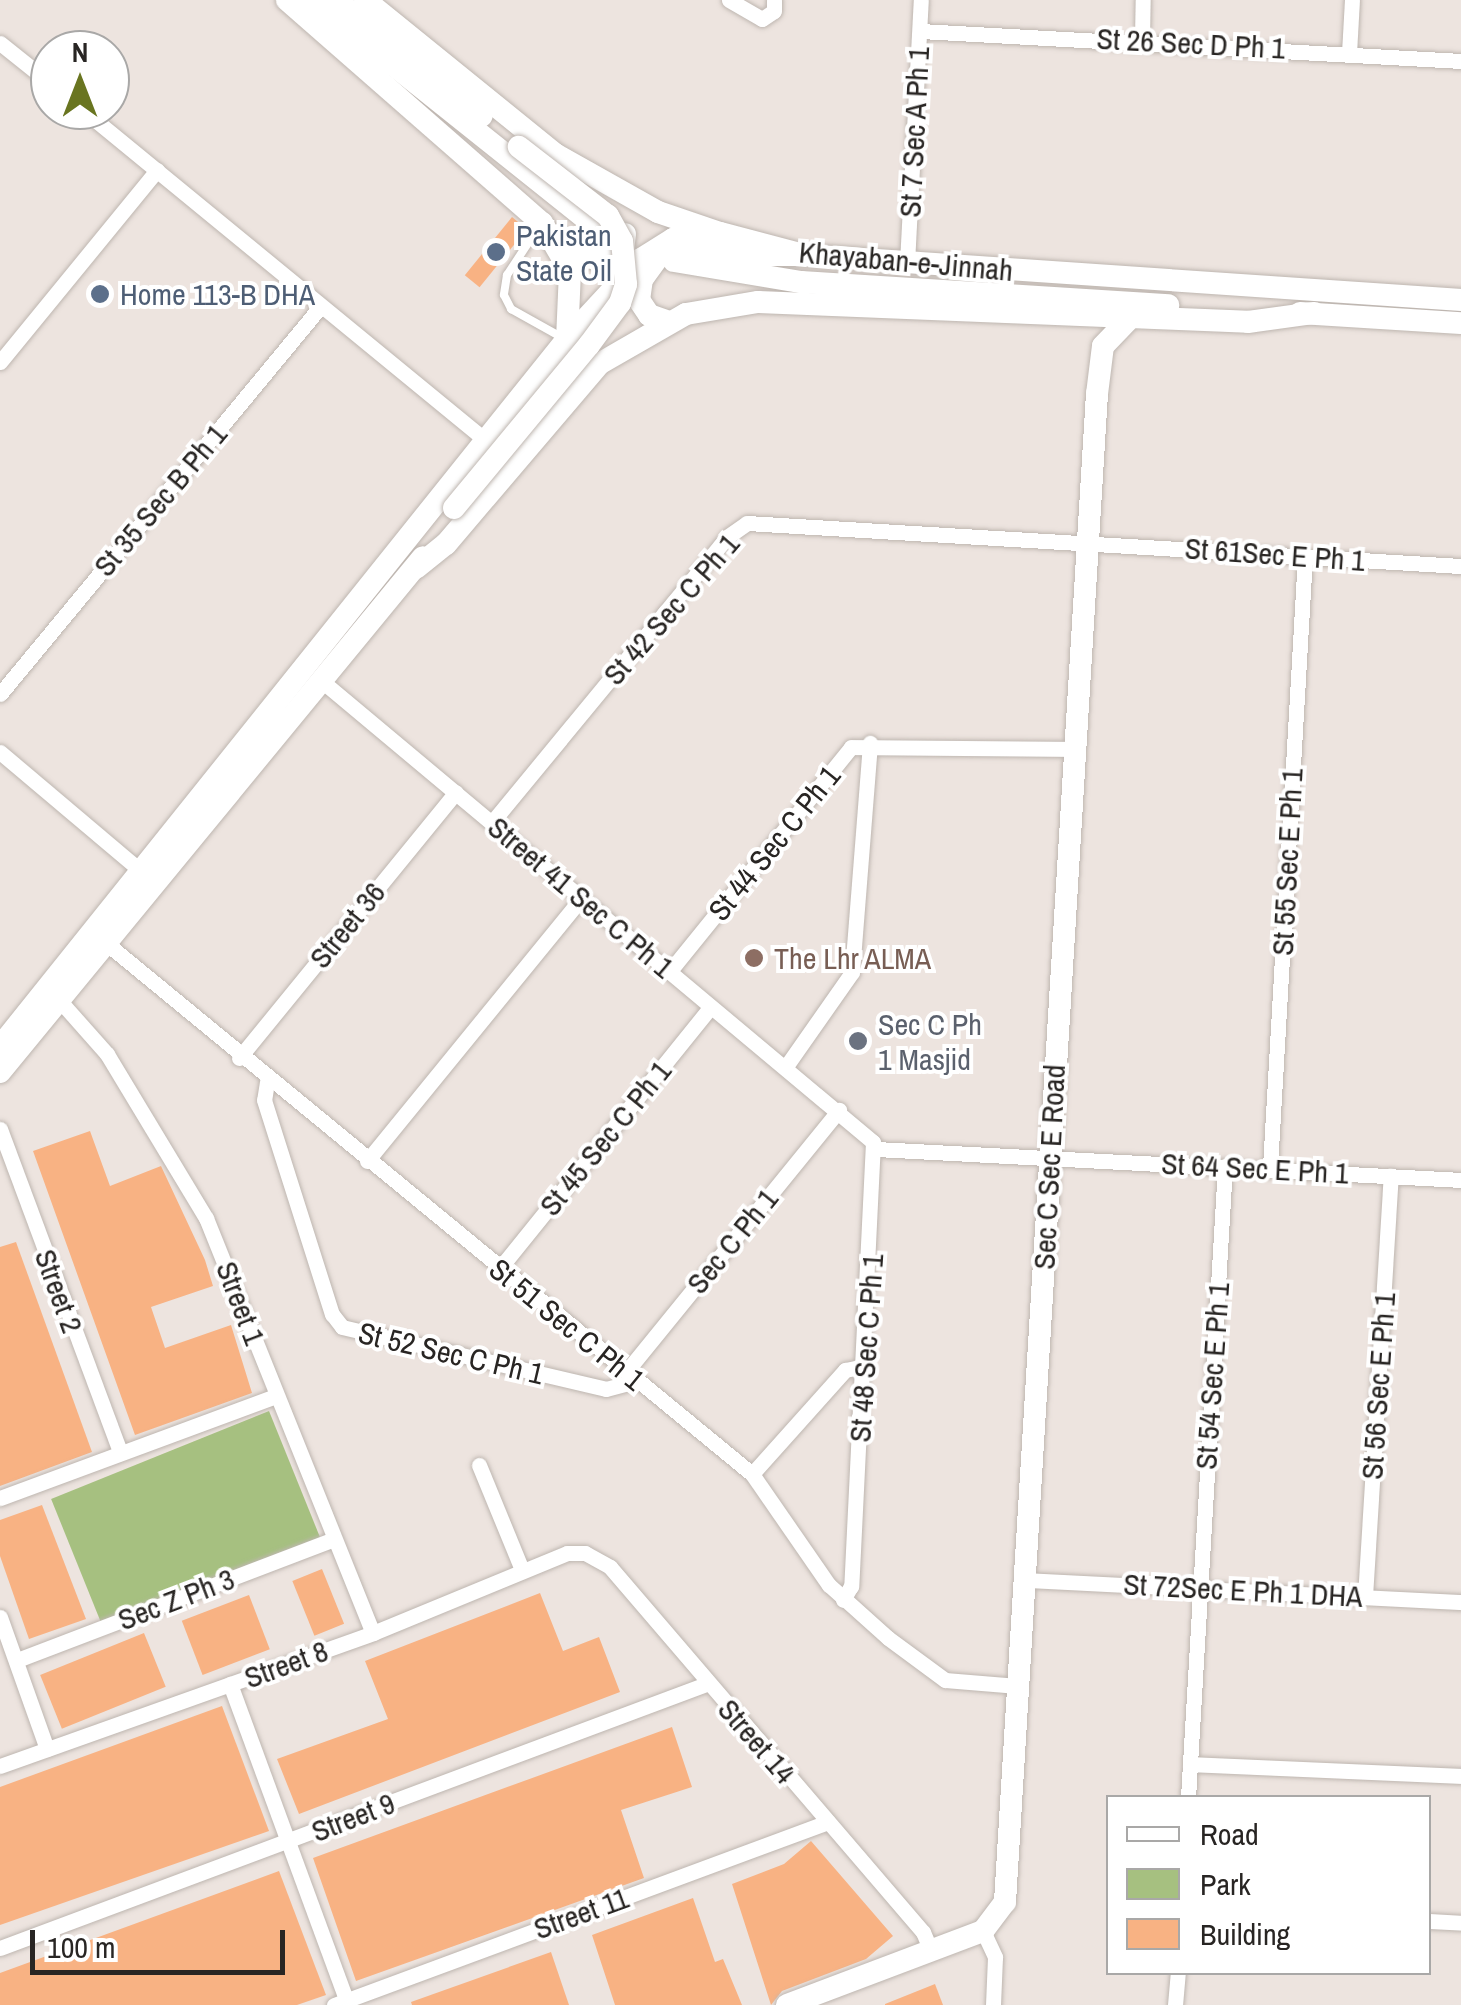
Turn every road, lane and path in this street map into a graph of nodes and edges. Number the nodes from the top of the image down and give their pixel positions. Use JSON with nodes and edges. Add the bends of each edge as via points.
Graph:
{"nodes":[{"id":1,"x":287,"y":0,"type":"edge"},
{"id":2,"x":312,"y":0,"type":"edge"},
{"id":3,"x":336,"y":0,"type":"edge"},
{"id":4,"x":365,"y":0,"type":"edge"},
{"id":5,"x":729,"y":0,"type":"edge"},
{"id":6,"x":774,"y":0,"type":"edge"},
{"id":7,"x":922,"y":0,"type":"edge"},
{"id":8,"x":1143,"y":0,"type":"edge"},
{"id":9,"x":1352,"y":0,"type":"edge"},
{"id":10,"x":920,"y":31,"type":"junction"},
{"id":11,"x":1142,"y":39,"type":"junction"},
{"id":12,"x":0,"y":43,"type":"edge"},
{"id":13,"x":1349,"y":54,"type":"junction"},
{"id":14,"x":1461,"y":60,"type":"edge"},
{"id":15,"x":30,"y":67,"type":"edge"},
{"id":16,"x":108,"y":130,"type":"edge"},
{"id":17,"x":556,"y":154,"type":"junction"},
{"id":18,"x":158,"y":170,"type":"junction"},
{"id":19,"x":542,"y":223,"type":"junction"},
{"id":20,"x":616,"y":242,"type":"dead end"},
{"id":21,"x":667,"y":253,"type":"junction"},
{"id":22,"x":803,"y":255,"type":"junction"},
{"id":23,"x":906,"y":263,"type":"junction"},
{"id":24,"x":1461,"y":300,"type":"edge"},
{"id":25,"x":320,"y":307,"type":"junction"},
{"id":26,"x":1314,"y":314,"type":"junction"},
{"id":27,"x":1075,"y":316,"type":"junction"},
{"id":28,"x":1129,"y":319,"type":"junction"},
{"id":29,"x":666,"y":321,"type":"junction"},
{"id":30,"x":1461,"y":323,"type":"edge"},
{"id":31,"x":568,"y":339,"type":"junction"},
{"id":32,"x":0,"y":362,"type":"edge"},
{"id":33,"x":1096,"y":394,"type":"junction"},
{"id":34,"x":489,"y":443,"type":"junction"},
{"id":35,"x":1088,"y":540,"type":"junction"},
{"id":36,"x":1305,"y":557,"type":"junction"},
{"id":37,"x":1461,"y":566,"type":"edge"},
{"id":38,"x":416,"y":568,"type":"junction"},
{"id":39,"x":323,"y":682,"type":"junction"},
{"id":40,"x":0,"y":694,"type":"edge"},
{"id":41,"x":870,"y":744,"type":"junction"},
{"id":42,"x":1074,"y":749,"type":"junction"},
{"id":43,"x":0,"y":752,"type":"edge"},
{"id":44,"x":456,"y":792,"type":"junction"},
{"id":45,"x":493,"y":821,"type":"junction"},
{"id":46,"x":142,"y":872,"type":"junction"},
{"id":47,"x":582,"y":897,"type":"junction"},
{"id":48,"x":106,"y":944,"type":"junction"},
{"id":49,"x":669,"y":972,"type":"junction"},
{"id":50,"x":60,"y":1002,"type":"junction"},
{"id":51,"x":710,"y":1008,"type":"junction"},
{"id":52,"x":0,"y":1047,"type":"edge"},
{"id":53,"x":239,"y":1058,"type":"junction"},
{"id":54,"x":787,"y":1065,"type":"junction"},
{"id":55,"x":0,"y":1072,"type":"edge"},
{"id":56,"x":268,"y":1082,"type":"junction"},
{"id":57,"x":839,"y":1110,"type":"junction"},
{"id":58,"x":0,"y":1129,"type":"edge"},
{"id":59,"x":876,"y":1149,"type":"junction"},
{"id":60,"x":1050,"y":1156,"type":"junction"},
{"id":61,"x":367,"y":1161,"type":"junction"},
{"id":62,"x":1225,"y":1166,"type":"junction"},
{"id":63,"x":1270,"y":1167,"type":"junction"},
{"id":64,"x":1391,"y":1176,"type":"junction"},
{"id":65,"x":1461,"y":1180,"type":"edge"},
{"id":66,"x":500,"y":1268,"type":"junction"},
{"id":67,"x":865,"y":1366,"type":"junction"},
{"id":68,"x":631,"y":1376,"type":"junction"},
{"id":69,"x":276,"y":1396,"type":"junction"},
{"id":70,"x":120,"y":1452,"type":"junction"},
{"id":71,"x":479,"y":1465,"type":"dead end"},
{"id":72,"x":752,"y":1474,"type":"junction"},
{"id":73,"x":0,"y":1498,"type":"edge"},
{"id":74,"x":334,"y":1539,"type":"junction"},
{"id":75,"x":568,"y":1553,"type":"joint"},
{"id":76,"x":522,"y":1570,"type":"junction"},
{"id":77,"x":1026,"y":1580,"type":"junction"},
{"id":78,"x":1199,"y":1587,"type":"junction"},
{"id":79,"x":1365,"y":1597,"type":"junction"},
{"id":80,"x":843,"y":1600,"type":"junction"},
{"id":81,"x":1461,"y":1602,"type":"edge"},
{"id":82,"x":0,"y":1617,"type":"edge"},
{"id":83,"x":372,"y":1633,"type":"junction"},
{"id":84,"x":17,"y":1660,"type":"junction"},
{"id":85,"x":230,"y":1684,"type":"junction"},
{"id":86,"x":706,"y":1684,"type":"junction"},
{"id":87,"x":1018,"y":1686,"type":"junction"},
{"id":88,"x":47,"y":1749,"type":"junction"},
{"id":89,"x":1190,"y":1764,"type":"junction"},
{"id":90,"x":0,"y":1766,"type":"edge"},
{"id":91,"x":1461,"y":1776,"type":"edge"},
{"id":92,"x":1188,"y":1795,"type":"edge"},
{"id":93,"x":828,"y":1822,"type":"junction"},
{"id":94,"x":287,"y":1842,"type":"junction"},
{"id":95,"x":1431,"y":1921,"type":"edge"},
{"id":96,"x":1461,"y":1923,"type":"edge"},
{"id":97,"x":984,"y":1931,"type":"junction"},
{"id":98,"x":0,"y":1948,"type":"edge"},
{"id":99,"x":931,"y":1951,"type":"junction"},
{"id":100,"x":1178,"y":1975,"type":"edge"},
{"id":101,"x":342,"y":2004,"type":"edge"},
{"id":102,"x":787,"y":2005,"type":"edge"},
{"id":103,"x":993,"y":2005,"type":"edge"},
{"id":104,"x":1176,"y":2005,"type":"edge"}],
"edges":[{"from":1,"to":19,"type":"main road"},
{"from":2,"to":20,"type":"main road"},
{"from":3,"to":38,"type":"main road","bridge":true,"via":[[608,216],[622,240],[626,284],[620,303],[454,508]]},
{"from":4,"to":17,"type":"main road","name":"Khayaban-e-Jinnah"},
{"from":5,"to":6,"type":"street","via":[[762,19],[774,12]]},
{"from":7,"to":10,"type":"street","name":"St 7 Sec A Ph 1"},
{"from":8,"to":11,"type":"street"},
{"from":9,"to":13,"type":"street"},
{"from":10,"to":11,"type":"street","name":"St 26 Sec D Ph 1"},
{"from":10,"to":23,"type":"street","name":"St 7 Sec A Ph 1"},
{"from":11,"to":13,"type":"street","name":"St 26 Sec D Ph 1"},
{"from":12,"to":15,"type":"street"},
{"from":13,"to":14,"type":"street","name":"St 26 Sec D Ph 1"},
{"from":16,"to":18,"type":"street"},
{"from":17,"to":19,"type":"main road","via":[[613,210],[625,247],[597,261],[580,256]]},
{"from":17,"to":22,"type":"main road","name":"Khayaban-e-Jinnah","via":[[658,212]]},
{"from":18,"to":25,"type":"street"},
{"from":18,"to":32,"type":"street"},
{"from":19,"to":31,"type":"main road","via":[[568,264]]},
{"from":19,"to":31,"type":"lane","via":[[507,275],[504,294],[511,309]]},
{"from":21,"to":22,"type":"main road","via":[[673,239],[730,255]]},
{"from":21,"to":26,"type":"main road","name":"Khayaban-e-Jinnah","via":[[801,282]]},
{"from":21,"to":29,"type":"main road","via":[[638,294],[646,312]]},
{"from":21,"to":31,"type":"main road"},
{"from":22,"to":23,"type":"main road","name":"Khayaban-e-Jinnah"},
{"from":23,"to":24,"type":"main road","name":"Khayaban-e-Jinnah"},
{"from":25,"to":34,"type":"street"},
{"from":25,"to":40,"type":"street","name":"St 35 Sec B Ph 1"},
{"from":26,"to":28,"type":"main road","via":[[1248,322]]},
{"from":26,"to":30,"type":"main road","name":"Khayaban-e-Jinnah"},
{"from":27,"to":28,"type":"main road"},
{"from":27,"to":29,"type":"main road","via":[[758,302]]},
{"from":27,"to":33,"type":"main road","name":"Sec C Sec E Road","via":[[1092,344]]},
{"from":28,"to":33,"type":"main road","name":"Sec C Sec E Road","via":[[1103,346]]},
{"from":29,"to":38,"type":"main road","via":[[599,364],[446,544]]},
{"from":31,"to":34,"type":"main road"},
{"from":33,"to":35,"type":"main road","name":"Sec C Sec E Road"},
{"from":34,"to":46,"type":"main road"},
{"from":35,"to":36,"type":"street","name":"St 61Sec E Ph 1"},
{"from":35,"to":42,"type":"main road","name":"Sec C Sec E Road"},
{"from":35,"to":45,"type":"street","name":"St 42 Sec C Ph 1","via":[[747,523],[727,537]]},
{"from":36,"to":37,"type":"street","name":"St 61Sec E Ph 1"},
{"from":36,"to":63,"type":"street","name":"St 55 Sec E Ph 1"},
{"from":38,"to":39,"type":"main road"},
{"from":39,"to":44,"type":"street","name":"Street 41 Sec C Ph 1"},
{"from":39,"to":48,"type":"main road"},
{"from":41,"to":42,"type":"street","name":"St 44 Sec C Ph 1"},
{"from":41,"to":49,"type":"street","name":"St 44 Sec C Ph 1","via":[[850,747]]},
{"from":41,"to":54,"type":"street","via":[[852,972]]},
{"from":42,"to":60,"type":"main road","name":"Sec C Sec E Road"},
{"from":43,"to":46,"type":"street"},
{"from":44,"to":45,"type":"street","name":"Street 41 Sec C Ph 1"},
{"from":44,"to":53,"type":"street","name":"Street 36"},
{"from":45,"to":47,"type":"street","name":"Street 41 Sec C Ph 1"},
{"from":46,"to":52,"type":"main road"},
{"from":47,"to":49,"type":"street","name":"Street 41 Sec C Ph 1"},
{"from":47,"to":61,"type":"street"},
{"from":48,"to":50,"type":"main road"},
{"from":48,"to":53,"type":"street","name":"St 51 Sec C Ph 1"},
{"from":49,"to":51,"type":"street","name":"Street 41 Sec C Ph 1"},
{"from":50,"to":55,"type":"main road"},
{"from":50,"to":69,"type":"street","name":"Street 1","via":[[107,1054],[206,1218]]},
{"from":51,"to":54,"type":"street","name":"Street 41 Sec C Ph 1"},
{"from":51,"to":66,"type":"street","name":"St 45 Sec C Ph 1"},
{"from":53,"to":56,"type":"street","name":"St 51 Sec C Ph 1"},
{"from":54,"to":57,"type":"street","name":"Street 41 Sec C Ph 1"},
{"from":56,"to":61,"type":"street","name":"St 51 Sec C Ph 1"},
{"from":56,"to":68,"type":"street","name":"St 52 Sec C Ph 1","via":[[264,1100],[332,1314],[342,1326],[606,1389]]},
{"from":57,"to":59,"type":"street"},
{"from":57,"to":68,"type":"street","name":"Sec C Ph 1"},
{"from":58,"to":70,"type":"street","name":"Street 2"},
{"from":59,"to":60,"type":"street","name":"St 64 Sec E Ph 1"},
{"from":59,"to":67,"type":"street","name":"St 48 Sec C Ph 1"},
{"from":60,"to":62,"type":"street","name":"St 64 Sec E Ph 1"},
{"from":60,"to":77,"type":"main road","name":"Sec C Sec E Road"},
{"from":61,"to":66,"type":"street","name":"St 51 Sec C Ph 1"},
{"from":62,"to":63,"type":"street","name":"St 64 Sec E Ph 1"},
{"from":62,"to":78,"type":"street","name":"St 54 Sec E Ph 1"},
{"from":63,"to":64,"type":"street","name":"St 64 Sec E Ph 1"},
{"from":64,"to":65,"type":"street","name":"St 64 Sec E Ph 1"},
{"from":64,"to":79,"type":"street","name":"St 56 Sec E Ph 1"},
{"from":66,"to":68,"type":"street","name":"St 51 Sec C Ph 1"},
{"from":67,"to":72,"type":"street","via":[[844,1370]]},
{"from":67,"to":80,"type":"street","name":"St 48 Sec C Ph 1","via":[[850,1586]]},
{"from":68,"to":72,"type":"street","name":"St 51 Sec C Ph 1"},
{"from":69,"to":70,"type":"street"},
{"from":69,"to":74,"type":"street","name":"Street 1"},
{"from":70,"to":73,"type":"street"},
{"from":71,"to":76,"type":"street"},
{"from":72,"to":80,"type":"street","name":"St 51 Sec C Ph 1"},
{"from":74,"to":83,"type":"street","name":"Street 1"},
{"from":74,"to":84,"type":"street","name":"Sec Z Ph 3"},
{"from":75,"to":76,"type":"street","name":"Street 8"},
{"from":75,"to":86,"type":"street","name":"Street 14","via":[[585,1553],[610,1568]]},
{"from":76,"to":83,"type":"street","name":"Street 8"},
{"from":77,"to":78,"type":"street","name":"St 72Sec E Ph 1 DHA"},
{"from":77,"to":87,"type":"main road","name":"Sec C Sec E Road"},
{"from":78,"to":79,"type":"street","name":"St 72Sec E Ph 1 DHA"},
{"from":78,"to":89,"type":"street","name":"St 54 Sec E Ph 1"},
{"from":79,"to":81,"type":"street","name":"St 72Sec E Ph 1 DHA"},
{"from":80,"to":87,"type":"street","name":"St 51 Sec C Ph 1","via":[[945,1680]]},
{"from":82,"to":84,"type":"street"},
{"from":83,"to":85,"type":"street","name":"Street 8"},
{"from":84,"to":88,"type":"street"},
{"from":85,"to":88,"type":"street","name":"Street 8"},
{"from":85,"to":94,"type":"street"},
{"from":86,"to":93,"type":"street","name":"Street 14"},
{"from":86,"to":94,"type":"street","name":"Street 9"},
{"from":87,"to":97,"type":"main road","name":"Sec C Sec E Road","via":[[1005,1902]]},
{"from":88,"to":90,"type":"street","name":"Street 8"},
{"from":89,"to":91,"type":"street"},
{"from":89,"to":92,"type":"street","name":"St 54 Sec E Ph 1"},
{"from":93,"to":99,"type":"street","name":"Street 14","via":[[923,1932]]},
{"from":93,"to":101,"type":"street","name":"Street 11"},
{"from":94,"to":98,"type":"street","name":"Street 9"},
{"from":94,"to":101,"type":"street"},
{"from":95,"to":96,"type":"street"},
{"from":97,"to":99,"type":"main road"},
{"from":97,"to":103,"type":"street","via":[[994,1958]]},
{"from":99,"to":102,"type":"main road"},
{"from":100,"to":104,"type":"street"}]}
